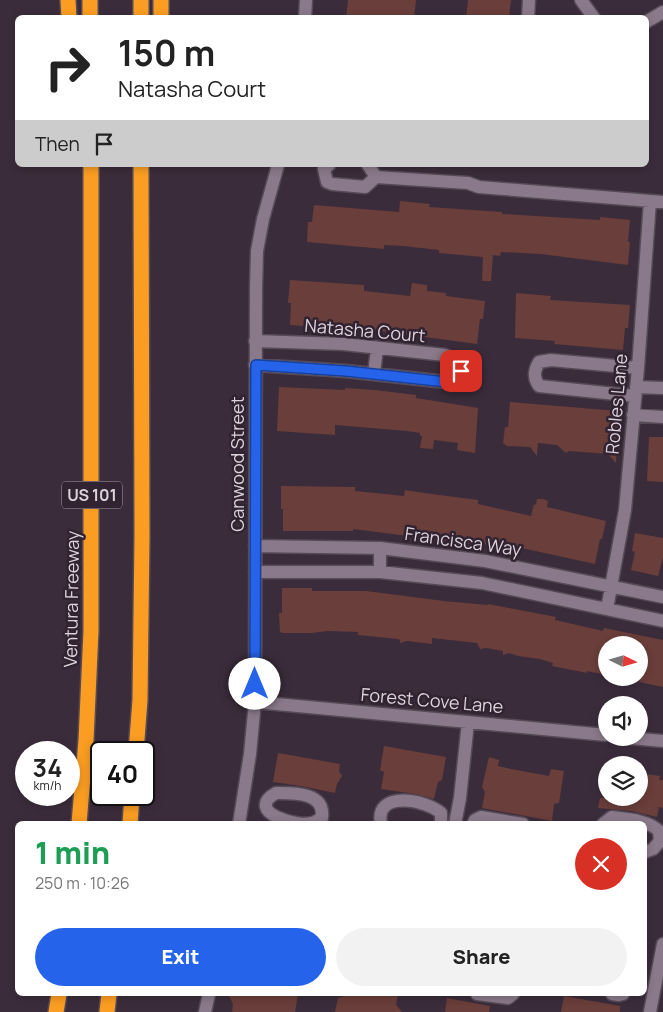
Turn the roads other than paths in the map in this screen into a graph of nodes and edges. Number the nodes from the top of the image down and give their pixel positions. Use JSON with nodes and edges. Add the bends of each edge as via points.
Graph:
{"nodes":[{"id":1,"x":68,"y":0,"type":"edge"},
{"id":2,"x":90,"y":0,"type":"edge"},
{"id":3,"x":140,"y":0,"type":"edge"},
{"id":4,"x":161,"y":0,"type":"edge"},
{"id":5,"x":306,"y":0,"type":"edge"},
{"id":6,"x":529,"y":0,"type":"edge"},
{"id":7,"x":581,"y":0,"type":"edge"},
{"id":8,"x":69,"y":15,"type":"edge"},
{"id":9,"x":90,"y":15,"type":"edge"},
{"id":10,"x":141,"y":15,"type":"edge"},
{"id":11,"x":161,"y":15,"type":"edge"},
{"id":12,"x":305,"y":15,"type":"edge"},
{"id":13,"x":528,"y":15,"type":"edge"},
{"id":14,"x":592,"y":15,"type":"edge"},
{"id":15,"x":91,"y":167,"type":"edge"},
{"id":16,"x":141,"y":167,"type":"edge"},
{"id":17,"x":147,"y":167,"type":"edge"},
{"id":18,"x":277,"y":167,"type":"edge"},
{"id":19,"x":326,"y":167,"type":"edge"},
{"id":20,"x":369,"y":167,"type":"edge"},
{"id":21,"x":376,"y":177,"type":"junction"},
{"id":22,"x":141,"y":194,"type":"junction"},
{"id":23,"x":657,"y":201,"type":"edge"},
{"id":24,"x":256,"y":341,"type":"junction"},
{"id":25,"x":377,"y":348,"type":"junction"},
{"id":26,"x":256,"y":365,"type":"junction"},
{"id":27,"x":638,"y":368,"type":"junction"},
{"id":28,"x":374,"y":374,"type":"junction"},
{"id":29,"x":663,"y":388,"type":"edge"},
{"id":30,"x":636,"y":391,"type":"junction"},
{"id":31,"x":633,"y":416,"type":"junction"},
{"id":32,"x":663,"y":417,"type":"edge"},
{"id":33,"x":255,"y":546,"type":"junction"},
{"id":34,"x":380,"y":548,"type":"junction"},
{"id":35,"x":485,"y":561,"type":"junction"},
{"id":36,"x":255,"y":572,"type":"junction"},
{"id":37,"x":380,"y":572,"type":"junction"},
{"id":38,"x":482,"y":583,"type":"junction"},
{"id":39,"x":611,"y":586,"type":"junction"},
{"id":40,"x":663,"y":597,"type":"edge"},
{"id":41,"x":607,"y":609,"type":"junction"},
{"id":42,"x":663,"y":621,"type":"edge"},
{"id":43,"x":255,"y":702,"type":"junction"},
{"id":44,"x":468,"y":722,"type":"junction"},
{"id":45,"x":598,"y":734,"type":"edge"},
{"id":46,"x":648,"y":740,"type":"edge"},
{"id":47,"x":137,"y":741,"type":"edge"},
{"id":48,"x":663,"y":741,"type":"edge"},
{"id":49,"x":243,"y":799,"type":"junction"},
{"id":50,"x":266,"y":802,"type":"dead end"},
{"id":51,"x":131,"y":806,"type":"edge"},
{"id":52,"x":79,"y":821,"type":"edge"},
{"id":53,"x":130,"y":821,"type":"edge"},
{"id":54,"x":239,"y":821,"type":"edge"},
{"id":55,"x":381,"y":821,"type":"edge"},
{"id":56,"x":441,"y":821,"type":"edge"},
{"id":57,"x":456,"y":821,"type":"edge"},
{"id":58,"x":474,"y":821,"type":"edge"},
{"id":59,"x":505,"y":821,"type":"edge"},
{"id":60,"x":608,"y":821,"type":"edge"},
{"id":61,"x":636,"y":821,"type":"edge"},
{"id":62,"x":647,"y":824,"type":"edge"},
{"id":63,"x":661,"y":841,"type":"edge"},
{"id":64,"x":647,"y":851,"type":"edge"},
{"id":65,"x":663,"y":944,"type":"edge"},
{"id":66,"x":654,"y":988,"type":"edge"},
{"id":67,"x":59,"y":996,"type":"edge"},
{"id":68,"x":110,"y":996,"type":"edge"},
{"id":69,"x":209,"y":996,"type":"edge"},
{"id":70,"x":492,"y":996,"type":"edge"},
{"id":71,"x":510,"y":996,"type":"edge"},
{"id":72,"x":56,"y":1012,"type":"edge"},
{"id":73,"x":107,"y":1012,"type":"edge"},
{"id":74,"x":205,"y":1012,"type":"edge"},
{"id":75,"x":650,"y":1012,"type":"edge"}],
"edges":[{"from":1,"to":8,"type":"highway"},
{"from":2,"to":9,"type":"highway"},
{"from":3,"to":10,"type":"highway"},
{"from":4,"to":11,"type":"highway"},
{"from":5,"to":12,"type":"street"},
{"from":6,"to":13,"type":"street"},
{"from":7,"to":14,"type":"street"},
{"from":15,"to":52,"type":"highway","name":"Ventura Freeway","number":"US 101","via":[[91,632]]},
{"from":16,"to":22,"type":"highway","number":"US 101"},
{"from":17,"to":22,"type":"highway"},
{"from":18,"to":24,"type":"street","name":"Canwood Street","via":[[258,252]]},
{"from":19,"to":21,"type":"street","via":[[324,169],[327,182],[332,184],[365,187]]},
{"from":20,"to":21,"type":"street"},
{"from":21,"to":23,"type":"street"},
{"from":22,"to":47,"type":"highway","number":"US 101","via":[[142,536]]},
{"from":23,"to":27,"type":"street","name":"Robles Lane"},
{"from":24,"to":25,"type":"street","name":"Natasha Court"},
{"from":24,"to":26,"type":"street","name":"Canwood Street"},
{"from":25,"to":28,"type":"street"},
{"from":25,"to":28,"type":"street","name":"Natasha Court","via":[[445,355],[459,363],[461,371],[455,380],[446,382]]},
{"from":26,"to":28,"type":"street","name":"Natasha Court"},
{"from":26,"to":33,"type":"street","name":"Canwood Street"},
{"from":27,"to":30,"type":"street","name":"Robles Lane"},
{"from":27,"to":30,"type":"street","via":[[551,360],[539,362],[534,372],[539,386]]},
{"from":29,"to":30,"type":"street"},
{"from":30,"to":31,"type":"street","name":"Robles Lane"},
{"from":31,"to":32,"type":"street"},
{"from":31,"to":39,"type":"street","name":"Robles Lane","via":[[624,510]]},
{"from":33,"to":34,"type":"street","name":"Francisca Way"},
{"from":33,"to":36,"type":"street","name":"Canwood Street"},
{"from":34,"to":35,"type":"street","name":"Francisca Way"},
{"from":34,"to":37,"type":"street"},
{"from":35,"to":38,"type":"street"},
{"from":35,"to":39,"type":"street","name":"Francisca Way"},
{"from":36,"to":37,"type":"street"},
{"from":36,"to":43,"type":"street","name":"Canwood Street"},
{"from":37,"to":38,"type":"street"},
{"from":38,"to":41,"type":"street"},
{"from":39,"to":40,"type":"street","name":"Francisca Way"},
{"from":39,"to":41,"type":"street","name":"Robles Lane"},
{"from":41,"to":42,"type":"street"},
{"from":43,"to":44,"type":"street","name":"Forest Cove Lane"},
{"from":43,"to":49,"type":"street","name":"Canwood Street"},
{"from":44,"to":45,"type":"street","name":"Forest Cove Lane"},
{"from":44,"to":57,"type":"street"},
{"from":46,"to":48,"type":"street"},
{"from":49,"to":50,"type":"street"},
{"from":49,"to":54,"type":"street","name":"Canwood Street"},
{"from":51,"to":53,"type":"highway"},
{"from":55,"to":56,"type":"street","via":[[381,811],[393,800],[436,809],[441,813]]},
{"from":58,"to":59,"type":"street","via":[[481,817]]},
{"from":60,"to":61,"type":"street","via":[[612,818]]},
{"from":62,"to":63,"type":"street","via":[[659,830]]},
{"from":63,"to":64,"type":"street"},
{"from":65,"to":66,"type":"street"},
{"from":66,"to":75,"type":"street"},
{"from":67,"to":72,"type":"highway"},
{"from":68,"to":73,"type":"highway"},
{"from":69,"to":74,"type":"street"},
{"from":70,"to":71,"type":"street"}]}
